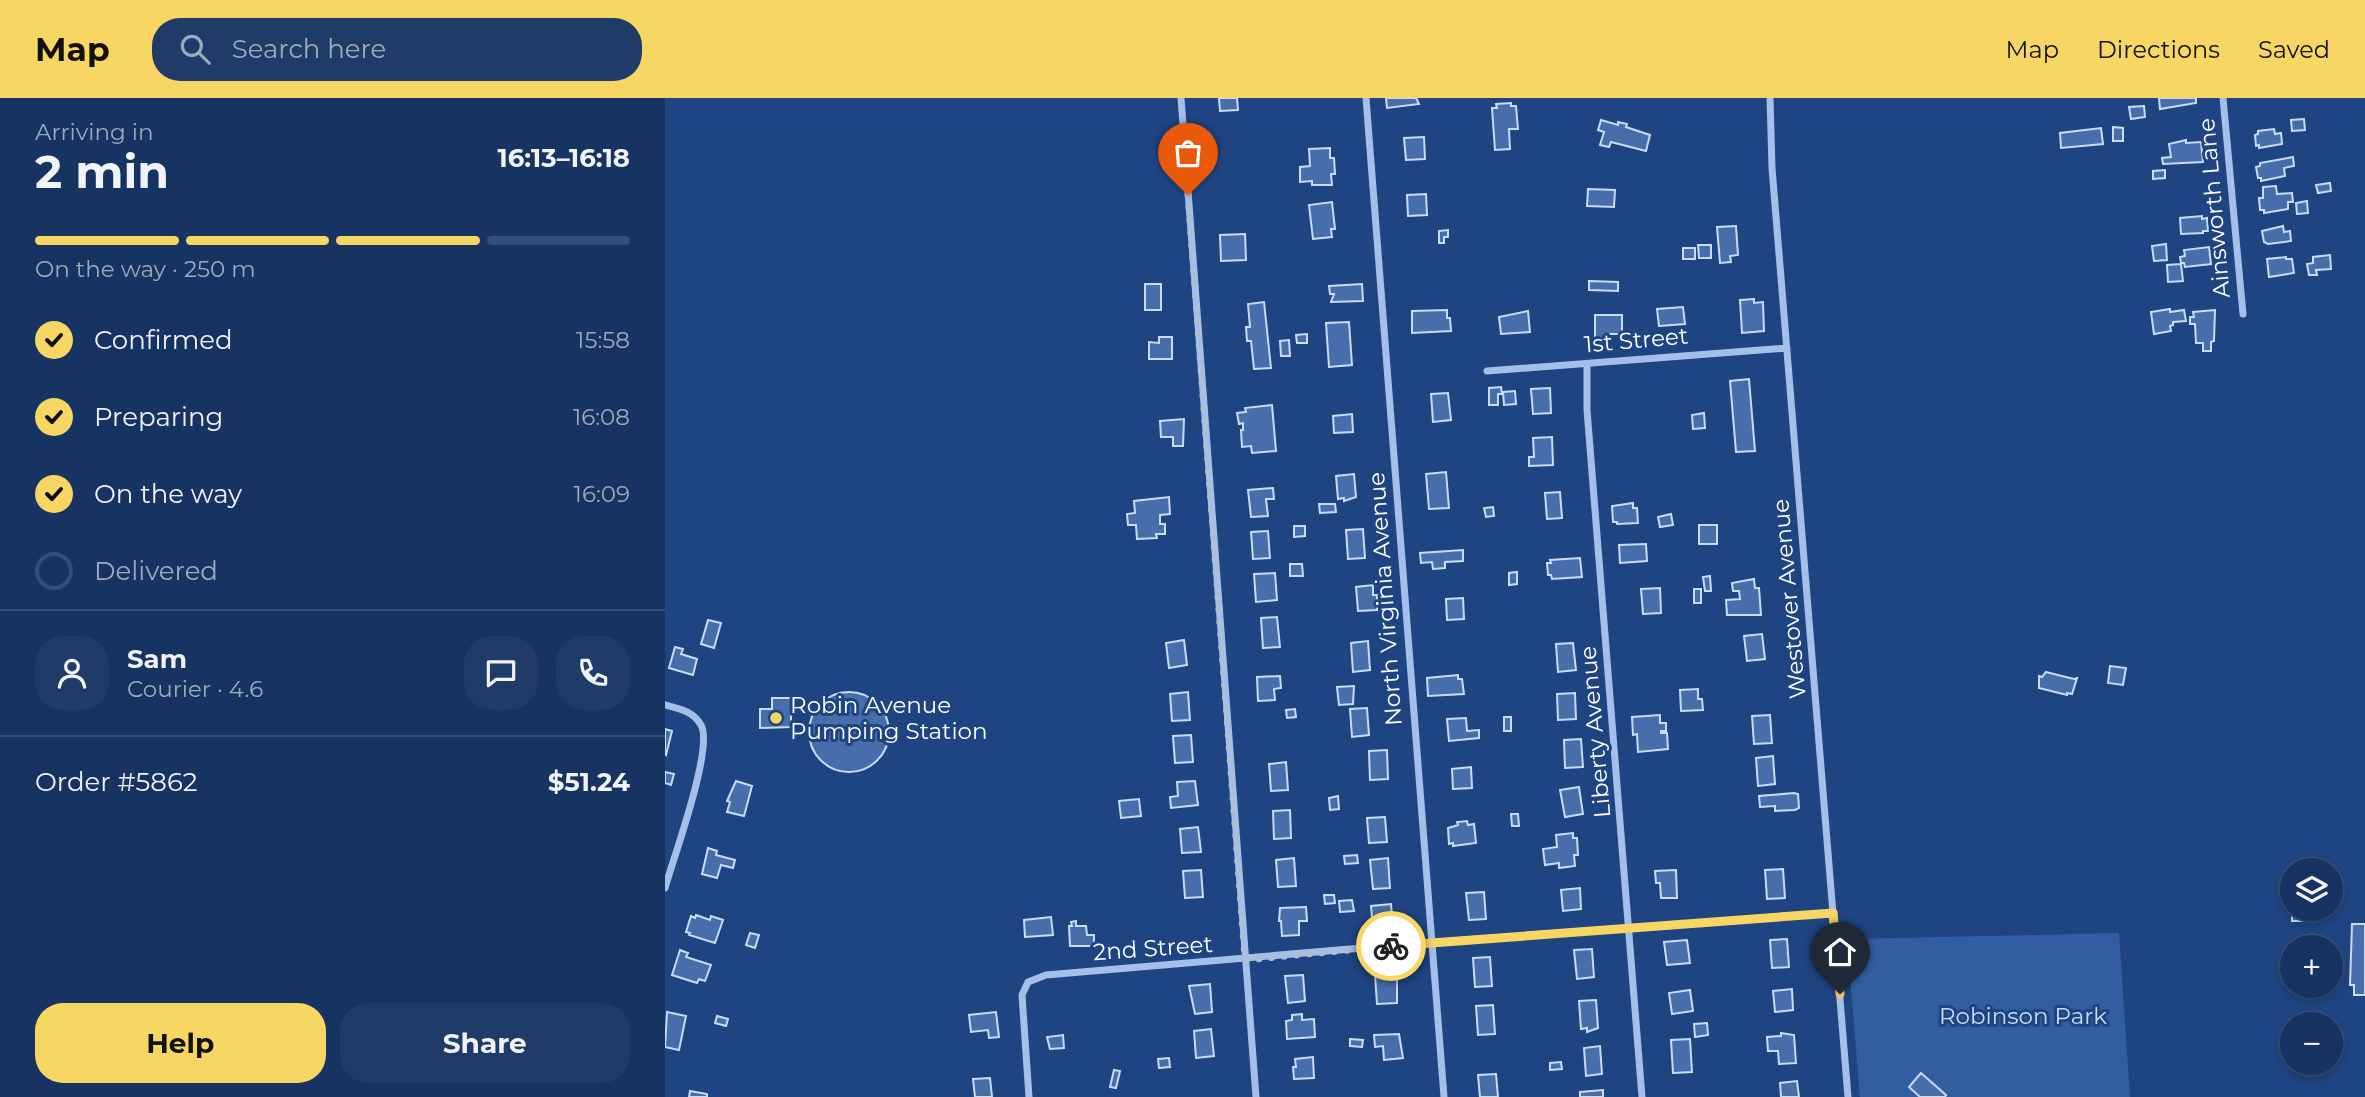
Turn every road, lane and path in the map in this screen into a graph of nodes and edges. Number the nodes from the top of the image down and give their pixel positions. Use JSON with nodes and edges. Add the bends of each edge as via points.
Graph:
{"nodes":[{"id":1,"x":1181,"y":98,"type":"edge"},
{"id":2,"x":1366,"y":98,"type":"edge"},
{"id":3,"x":1770,"y":98,"type":"edge"},
{"id":4,"x":2223,"y":98,"type":"edge"},
{"id":5,"x":2243,"y":314,"type":"dead end"},
{"id":6,"x":1787,"y":348,"type":"junction"},
{"id":7,"x":1587,"y":364,"type":"junction"},
{"id":8,"x":1487,"y":371,"type":"dead end"},
{"id":9,"x":665,"y":705,"type":"edge"},
{"id":10,"x":665,"y":888,"type":"edge"},
{"id":11,"x":1833,"y":913,"type":"junction"},
{"id":12,"x":1628,"y":929,"type":"junction"},
{"id":13,"x":1432,"y":943,"type":"junction"},
{"id":14,"x":1245,"y":960,"type":"junction"},
{"id":15,"x":1030,"y":1097,"type":"edge"},
{"id":16,"x":1256,"y":1097,"type":"edge"},
{"id":17,"x":1444,"y":1097,"type":"edge"},
{"id":18,"x":1642,"y":1097,"type":"edge"},
{"id":19,"x":1848,"y":1097,"type":"edge"}],
"edges":[{"from":1,"to":14,"type":"street"},
{"from":2,"to":13,"type":"street","name":"North Virginia Avenue"},
{"from":3,"to":6,"type":"street","name":"Westover Avenue"},
{"from":4,"to":5,"type":"street","name":"Ainsworth Lane"},
{"from":6,"to":7,"type":"street","name":"1st Street"},
{"from":6,"to":11,"type":"street","name":"Westover Avenue"},
{"from":7,"to":8,"type":"street","name":"1st Street"},
{"from":7,"to":12,"type":"street","name":"Liberty Avenue"},
{"from":9,"to":10,"type":"street","via":[[687,711],[705,733],[700,769]]},
{"from":11,"to":12,"type":"street","name":"2nd Street"},
{"from":11,"to":19,"type":"street","name":"Westover Avenue"},
{"from":12,"to":13,"type":"street","name":"2nd Street"},
{"from":12,"to":18,"type":"street","name":"Liberty Avenue"},
{"from":13,"to":14,"type":"street","name":"2nd Street"},
{"from":13,"to":17,"type":"street","name":"North Virginia Avenue"},
{"from":14,"to":15,"type":"street","name":"2nd Street","via":[[1034,978],[1022,995]]},
{"from":14,"to":16,"type":"street"}]}
